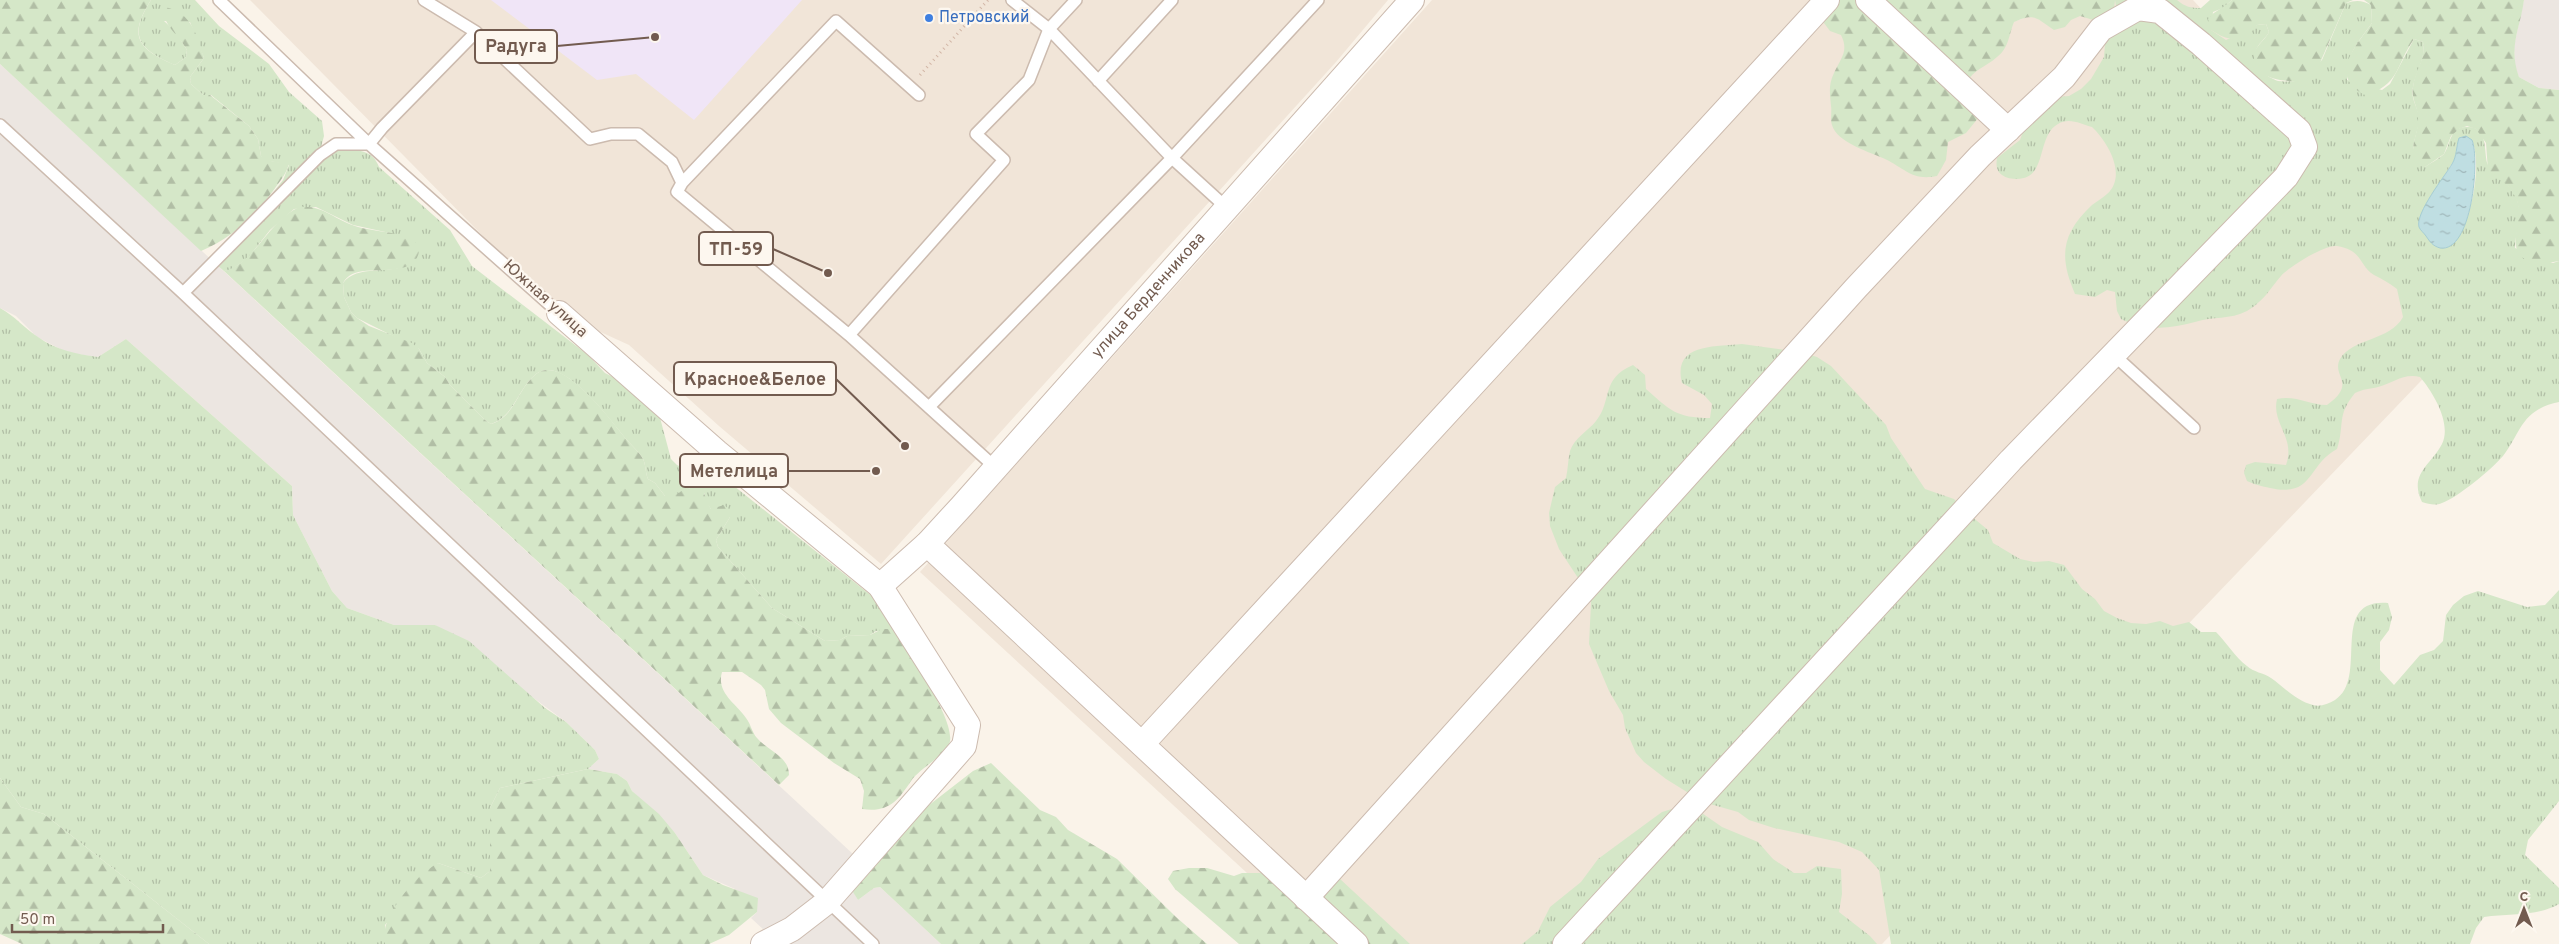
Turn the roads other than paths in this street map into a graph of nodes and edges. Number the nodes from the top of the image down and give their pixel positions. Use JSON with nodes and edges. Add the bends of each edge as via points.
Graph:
{"nodes":[{"id":1,"x":219,"y":0,"type":"edge"},
{"id":2,"x":424,"y":0,"type":"edge"},
{"id":3,"x":1012,"y":0,"type":"edge"},
{"id":4,"x":1076,"y":0,"type":"edge"},
{"id":5,"x":1172,"y":0,"type":"edge"},
{"id":6,"x":1318,"y":0,"type":"edge"},
{"id":7,"x":1412,"y":0,"type":"edge"},
{"id":8,"x":1827,"y":0,"type":"edge"},
{"id":9,"x":1868,"y":0,"type":"edge"},
{"id":10,"x":1049,"y":29,"type":"junction"},
{"id":11,"x":476,"y":32,"type":"junction"},
{"id":12,"x":1098,"y":80,"type":"junction"},
{"id":13,"x":919,"y":95,"type":"dead end"},
{"id":14,"x":0,"y":125,"type":"edge"},
{"id":15,"x":2008,"y":130,"type":"junction"},
{"id":16,"x":369,"y":144,"type":"junction"},
{"id":17,"x":1172,"y":158,"type":"junction"},
{"id":18,"x":682,"y":183,"type":"junction"},
{"id":19,"x":1228,"y":209,"type":"junction"},
{"id":20,"x":183,"y":293,"type":"junction"},
{"id":21,"x":559,"y":313,"type":"joint"},
{"id":22,"x":849,"y":335,"type":"junction"},
{"id":23,"x":2114,"y":355,"type":"junction"},
{"id":24,"x":929,"y":407,"type":"junction"},
{"id":25,"x":2194,"y":428,"type":"dead end"},
{"id":26,"x":996,"y":468,"type":"junction"},
{"id":27,"x":927,"y":544,"type":"junction"},
{"id":28,"x":880,"y":586,"type":"junction"},
{"id":29,"x":1142,"y":744,"type":"junction"},
{"id":30,"x":1306,"y":898,"type":"junction"},
{"id":31,"x":827,"y":902,"type":"junction"},
{"id":32,"x":763,"y":944,"type":"edge"},
{"id":33,"x":873,"y":944,"type":"edge"},
{"id":34,"x":1356,"y":944,"type":"edge"},
{"id":35,"x":1564,"y":944,"type":"edge"}],
"edges":[{"from":1,"to":16,"type":"lane","name":"Южная улица"},
{"from":2,"to":11,"type":"lane"},
{"from":3,"to":10,"type":"lane"},
{"from":4,"to":10,"type":"lane"},
{"from":5,"to":12,"type":"lane"},
{"from":6,"to":17,"type":"lane"},
{"from":7,"to":19,"type":"street","name":"улица Берденникова"},
{"from":8,"to":29,"type":"street"},
{"from":9,"to":15,"type":"street"},
{"from":10,"to":12,"type":"lane"},
{"from":10,"to":22,"type":"lane","via":[[1029,80],[976,134],[1004,160]]},
{"from":11,"to":16,"type":"lane"},
{"from":11,"to":18,"type":"lane","via":[[590,139],[611,134],[638,134],[672,162]]},
{"from":12,"to":17,"type":"lane"},
{"from":13,"to":18,"type":"lane","via":[[836,21]]},
{"from":14,"to":20,"type":"lane"},
{"from":15,"to":23,"type":"street","via":[[2064,77],[2101,29],[2138,8],[2160,12],[2299,131],[2305,147],[2286,177]]},
{"from":15,"to":30,"type":"street","via":[[1856,288]]},
{"from":16,"to":20,"type":"lane","via":[[336,144],[320,155]]},
{"from":16,"to":21,"type":"lane","name":"Южная улица"},
{"from":17,"to":19,"type":"lane"},
{"from":17,"to":24,"type":"lane"},
{"from":18,"to":22,"type":"lane","via":[[677,192]]},
{"from":19,"to":26,"type":"street","name":"улица Берденникова"},
{"from":20,"to":31,"type":"lane"},
{"from":21,"to":28,"type":"street","name":"Южная улица","via":[[717,452]]},
{"from":22,"to":24,"type":"lane"},
{"from":23,"to":25,"type":"lane"},
{"from":23,"to":35,"type":"street","via":[[2011,460]]},
{"from":24,"to":26,"type":"lane"},
{"from":26,"to":27,"type":"street","name":"улица Берденникова"},
{"from":27,"to":28,"type":"street","name":"улица Берденникова"},
{"from":27,"to":29,"type":"street"},
{"from":28,"to":31,"type":"street","name":"Южная улица","via":[[968,726],[964,746]]},
{"from":29,"to":30,"type":"street"},
{"from":30,"to":34,"type":"street"},
{"from":31,"to":32,"type":"street","name":"Южная улица","via":[[792,929]]},
{"from":31,"to":33,"type":"lane"}]}
